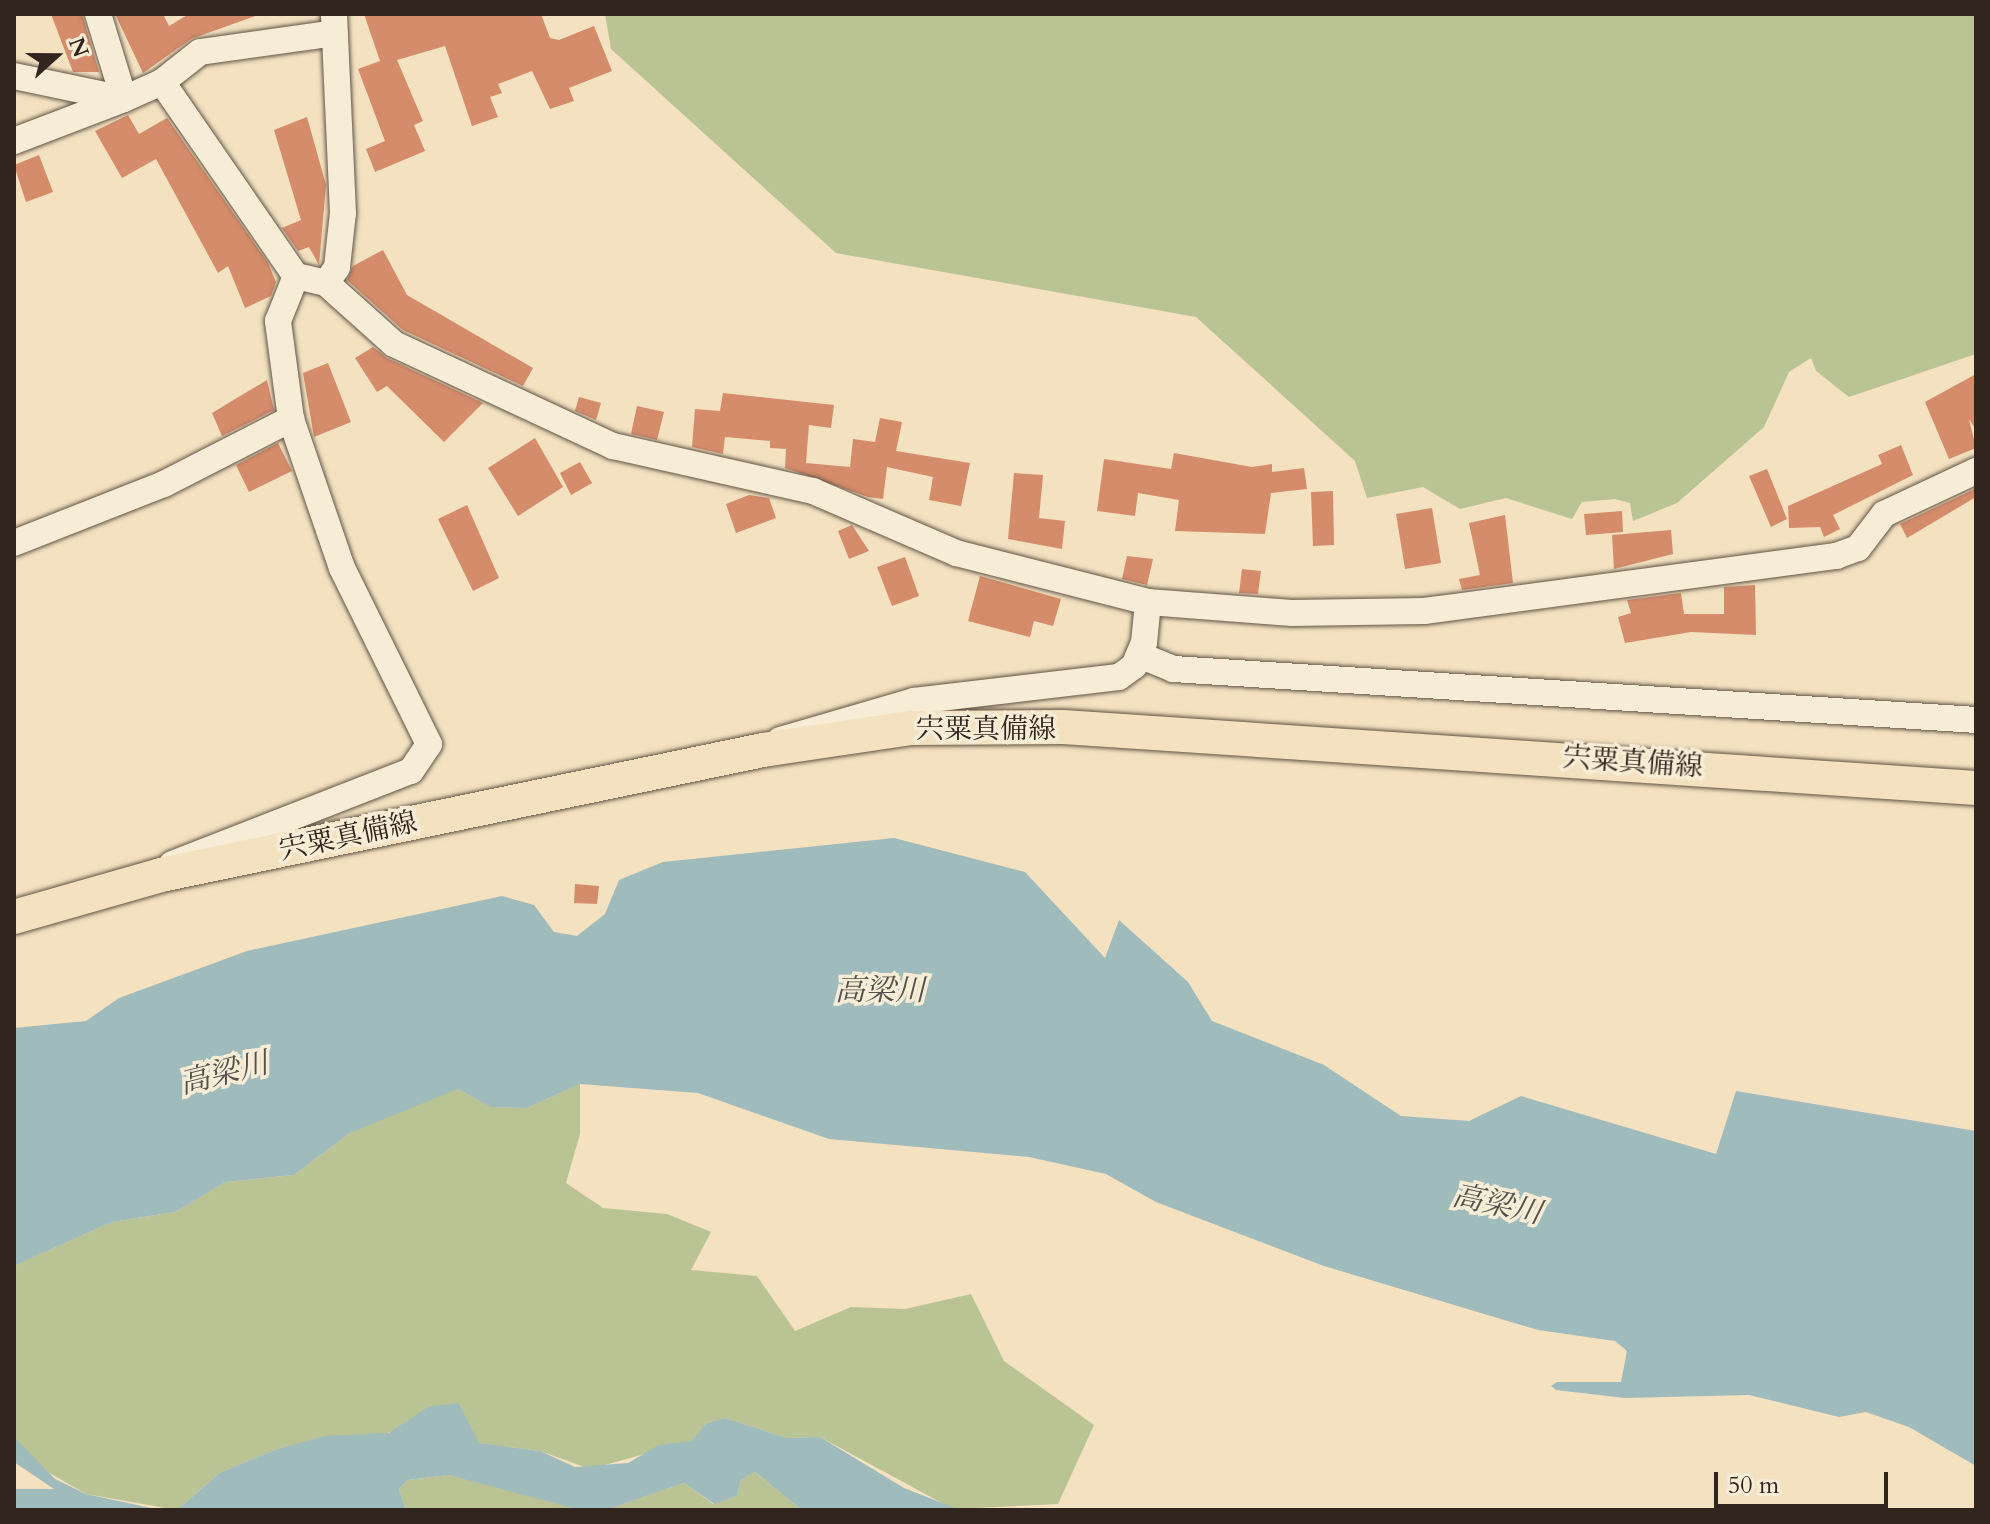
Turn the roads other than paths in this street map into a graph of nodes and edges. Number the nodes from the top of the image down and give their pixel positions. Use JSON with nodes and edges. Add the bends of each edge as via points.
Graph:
{"nodes":[{"id":1,"x":98,"y":14,"type":"edge"},
{"id":2,"x":335,"y":24,"type":"edge"},
{"id":3,"x":14,"y":76,"type":"edge"},
{"id":4,"x":162,"y":82,"type":"junction"},
{"id":5,"x":124,"y":99,"type":"junction"},
{"id":6,"x":14,"y":141,"type":"edge"},
{"id":7,"x":296,"y":276,"type":"junction"},
{"id":8,"x":326,"y":283,"type":"junction"},
{"id":9,"x":291,"y":419,"type":"junction"},
{"id":10,"x":1976,"y":471,"type":"edge"},
{"id":11,"x":14,"y":543,"type":"edge"},
{"id":12,"x":1148,"y":602,"type":"junction"},
{"id":13,"x":1139,"y":655,"type":"junction"},
{"id":14,"x":1976,"y":720,"type":"edge"},
{"id":15,"x":763,"y":750,"type":"junction"},
{"id":16,"x":1971,"y":784,"type":"edge"},
{"id":17,"x":161,"y":875,"type":"junction"},
{"id":18,"x":14,"y":917,"type":"edge"}],
"edges":[{"from":1,"to":5,"type":"street"},
{"from":2,"to":4,"type":"street","via":[[200,52]]},
{"from":2,"to":8,"type":"street","via":[[343,213],[337,267]]},
{"from":3,"to":5,"type":"street"},
{"from":4,"to":5,"type":"street"},
{"from":4,"to":7,"type":"street"},
{"from":5,"to":6,"type":"street"},
{"from":7,"to":8,"type":"street"},
{"from":7,"to":9,"type":"street","via":[[278,321]]},
{"from":8,"to":12,"type":"street","via":[[394,344],[586,435],[813,491],[956,553]]},
{"from":9,"to":11,"type":"street","via":[[164,484]]},
{"from":9,"to":17,"type":"street","via":[[342,568],[421,717],[425,759],[390,780],[180,857]]},
{"from":10,"to":12,"type":"street","via":[[1884,514],[1858,548],[1836,556],[1424,611],[1292,613]]},
{"from":12,"to":13,"type":"street"},
{"from":13,"to":14,"type":"street","via":[[1173,669]]},
{"from":13,"to":15,"type":"street","via":[[1119,677],[914,701],[831,719]]},
{"from":15,"to":16,"type":"main road","name":"宍粟真備線","via":[[911,728],[1063,727]]},
{"from":15,"to":17,"type":"main road","name":"宍粟真備線"},
{"from":17,"to":18,"type":"main road","name":"宍粟真備線"}]}
